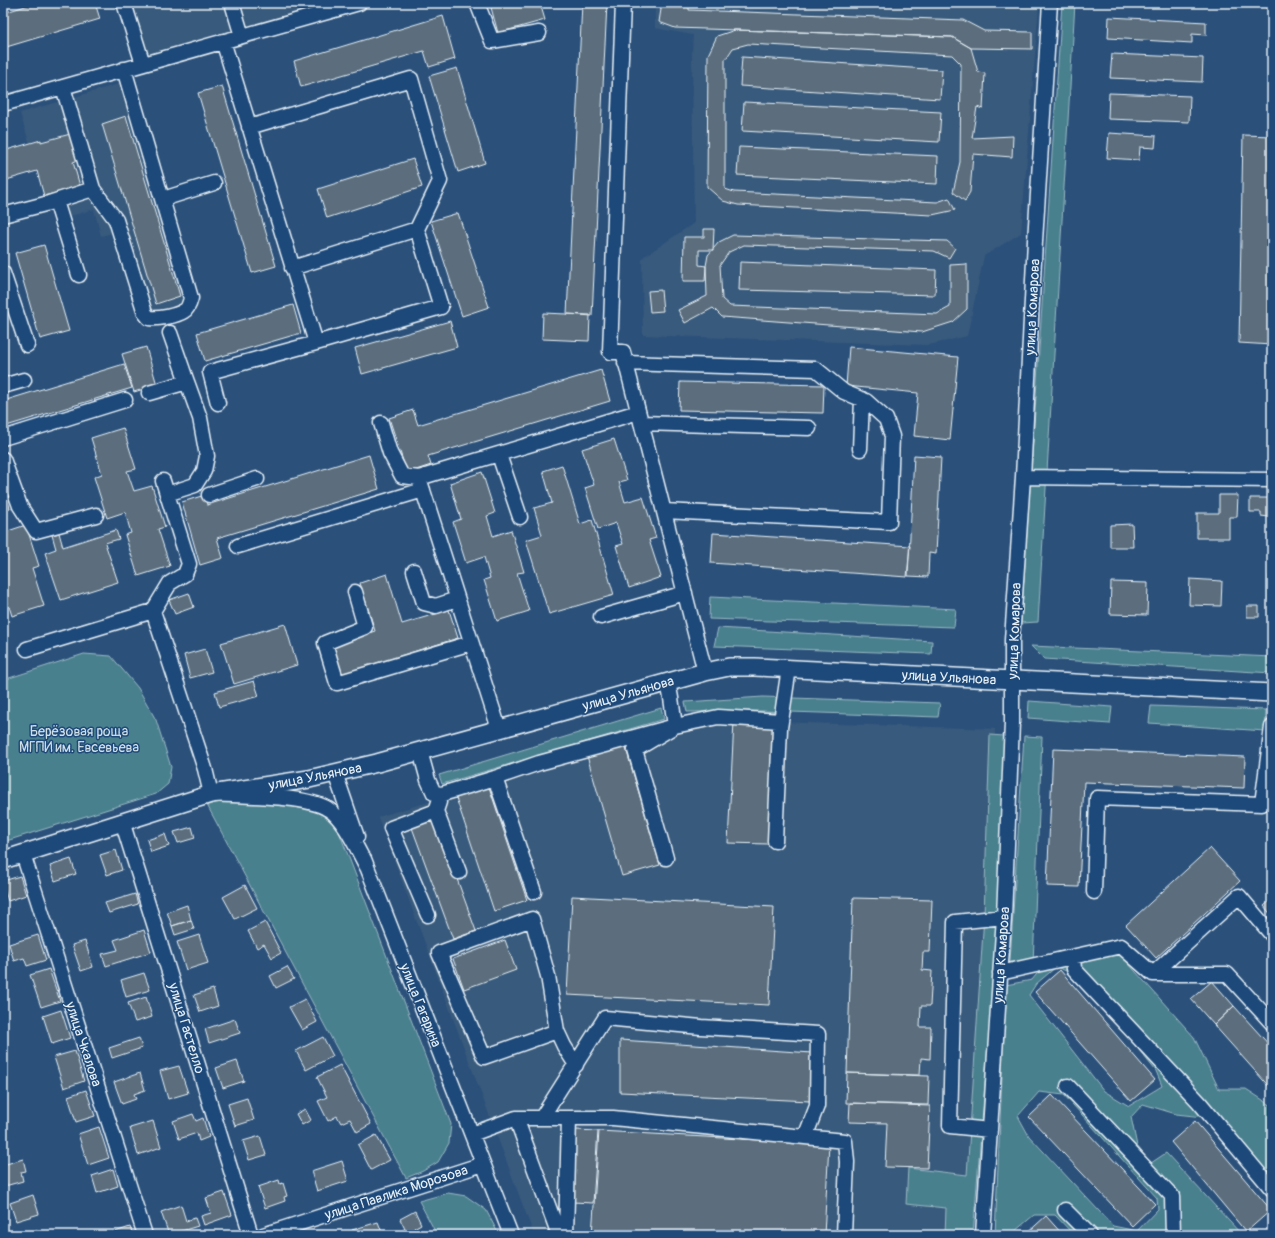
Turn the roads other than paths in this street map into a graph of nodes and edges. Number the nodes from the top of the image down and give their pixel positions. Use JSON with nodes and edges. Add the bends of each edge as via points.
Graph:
{"nodes":[{"id":1,"x":124,"y":3,"type":"edge"},
{"id":2,"x":232,"y":3,"type":"edge"},
{"id":3,"x":359,"y":3,"type":"edge"},
{"id":4,"x":477,"y":3,"type":"edge"},
{"id":5,"x":623,"y":3,"type":"edge"},
{"id":6,"x":1050,"y":3,"type":"edge"},
{"id":7,"x":339,"y":6,"type":"edge"},
{"id":8,"x":539,"y":33,"type":"dead end"},
{"id":9,"x":242,"y":36,"type":"junction"},
{"id":10,"x":223,"y":41,"type":"junction"},
{"id":11,"x":143,"y":64,"type":"junction"},
{"id":12,"x":124,"y":69,"type":"junction"},
{"id":13,"x":63,"y":87,"type":"junction"},
{"id":14,"x":3,"y":104,"type":"edge"},
{"id":15,"x":249,"y":127,"type":"junction"},
{"id":16,"x":214,"y":183,"type":"dead end"},
{"id":17,"x":93,"y":189,"type":"junction"},
{"id":18,"x":56,"y":200,"type":"junction"},
{"id":19,"x":162,"y":200,"type":"junction"},
{"id":20,"x":3,"y":215,"type":"edge"},
{"id":21,"x":417,"y":230,"type":"junction"},
{"id":22,"x":292,"y":268,"type":"junction"},
{"id":23,"x":3,"y":273,"type":"edge"},
{"id":24,"x":79,"y":275,"type":"dead end"},
{"id":25,"x":170,"y":333,"type":"dead end"},
{"id":26,"x":27,"y":344,"type":"dead end"},
{"id":27,"x":316,"y":344,"type":"junction"},
{"id":28,"x":625,"y":363,"type":"junction"},
{"id":29,"x":24,"y":380,"type":"dead end"},
{"id":30,"x":187,"y":382,"type":"junction"},
{"id":31,"x":3,"y":386,"type":"edge"},
{"id":32,"x":149,"y":394,"type":"dead end"},
{"id":33,"x":862,"y":399,"type":"junction"},
{"id":34,"x":125,"y":400,"type":"dead end"},
{"id":35,"x":218,"y":403,"type":"dead end"},
{"id":36,"x":640,"y":418,"type":"junction"},
{"id":37,"x":381,"y":423,"type":"dead end"},
{"id":38,"x":809,"y":428,"type":"dead end"},
{"id":39,"x":3,"y":438,"type":"edge"},
{"id":40,"x":860,"y":449,"type":"dead end"},
{"id":41,"x":499,"y":454,"type":"junction"},
{"id":42,"x":3,"y":459,"type":"edge"},
{"id":43,"x":1023,"y":477,"type":"junction"},
{"id":44,"x":257,"y":479,"type":"dead end"},
{"id":45,"x":198,"y":480,"type":"junction"},
{"id":46,"x":1272,"y":480,"type":"edge"},
{"id":47,"x":162,"y":481,"type":"dead end"},
{"id":48,"x":421,"y":484,"type":"junction"},
{"id":49,"x":230,"y":488,"type":"junction"},
{"id":50,"x":167,"y":494,"type":"junction"},
{"id":51,"x":209,"y":495,"type":"dead end"},
{"id":52,"x":664,"y":511,"type":"junction"},
{"id":53,"x":96,"y":515,"type":"dead end"},
{"id":54,"x":520,"y":517,"type":"dead end"},
{"id":55,"x":238,"y":546,"type":"dead end"},
{"id":56,"x":414,"y":571,"type":"dead end"},
{"id":57,"x":355,"y":592,"type":"dead end"},
{"id":58,"x":685,"y":593,"type":"junction"},
{"id":59,"x":457,"y":599,"type":"junction"},
{"id":60,"x":153,"y":611,"type":"junction"},
{"id":61,"x":601,"y":617,"type":"dead end"},
{"id":62,"x":471,"y":643,"type":"junction"},
{"id":63,"x":27,"y":649,"type":"dead end"},
{"id":64,"x":789,"y":668,"type":"junction"},
{"id":65,"x":705,"y":672,"type":"junction"},
{"id":66,"x":1011,"y":680,"type":"junction"},
{"id":67,"x":668,"y":682,"type":"junction"},
{"id":68,"x":1272,"y":693,"type":"edge"},
{"id":69,"x":781,"y":721,"type":"junction"},
{"id":70,"x":675,"y":726,"type":"junction"},
{"id":71,"x":1272,"y":727,"type":"edge"},
{"id":72,"x":499,"y":729,"type":"junction"},
{"id":73,"x":420,"y":751,"type":"junction"},
{"id":74,"x":335,"y":773,"type":"junction"},
{"id":75,"x":495,"y":778,"type":"junction"},
{"id":76,"x":211,"y":794,"type":"junction"},
{"id":77,"x":442,"y":794,"type":"junction"},
{"id":78,"x":436,"y":810,"type":"junction"},
{"id":79,"x":122,"y":822,"type":"junction"},
{"id":80,"x":775,"y":841,"type":"dead end"},
{"id":81,"x":23,"y":854,"type":"junction"},
{"id":82,"x":666,"y":858,"type":"dead end"},
{"id":83,"x":3,"y":860,"type":"edge"},
{"id":84,"x":367,"y":867,"type":"junction"},
{"id":85,"x":459,"y":872,"type":"dead end"},
{"id":86,"x":534,"y":892,"type":"dead end"},
{"id":87,"x":1094,"y":892,"type":"dead end"},
{"id":88,"x":428,"y":915,"type":"dead end"},
{"id":89,"x":1004,"y":917,"type":"junction"},
{"id":90,"x":1272,"y":935,"type":"edge"},
{"id":91,"x":1073,"y":957,"type":"junction"},
{"id":92,"x":1000,"y":973,"type":"junction"},
{"id":93,"x":1153,"y":974,"type":"junction"},
{"id":94,"x":1272,"y":1023,"type":"edge"},
{"id":95,"x":557,"y":1031,"type":"junction"},
{"id":96,"x":576,"y":1065,"type":"junction"},
{"id":97,"x":1068,"y":1086,"type":"dead end"},
{"id":98,"x":516,"y":1118,"type":"junction"},
{"id":99,"x":542,"y":1118,"type":"junction"},
{"id":100,"x":568,"y":1118,"type":"junction"},
{"id":101,"x":990,"y":1130,"type":"junction"},
{"id":102,"x":472,"y":1134,"type":"junction"},
{"id":103,"x":805,"y":1137,"type":"junction"},
{"id":104,"x":483,"y":1164,"type":"junction"},
{"id":105,"x":1272,"y":1189,"type":"edge"},
{"id":106,"x":1065,"y":1210,"type":"dead end"},
{"id":107,"x":146,"y":1235,"type":"edge"},
{"id":108,"x":251,"y":1235,"type":"edge"},
{"id":109,"x":263,"y":1235,"type":"edge"},
{"id":110,"x":511,"y":1235,"type":"edge"},
{"id":111,"x":558,"y":1235,"type":"edge"},
{"id":112,"x":566,"y":1235,"type":"edge"},
{"id":113,"x":844,"y":1235,"type":"edge"},
{"id":114,"x":983,"y":1235,"type":"edge"},
{"id":115,"x":1090,"y":1235,"type":"edge"},
{"id":116,"x":1173,"y":1235,"type":"edge"}],
"edges":[{"from":1,"to":11,"type":"street"},
{"from":2,"to":9,"type":"street"},
{"from":3,"to":7,"type":"street"},
{"from":4,"to":8,"type":"street","via":[[492,42]]},
{"from":5,"to":28,"type":"street","via":[[610,352],[623,352]]},
{"from":6,"to":43,"type":"street","name":"улица Комарова"},
{"from":7,"to":9,"type":"street"},
{"from":9,"to":10,"type":"street"},
{"from":10,"to":11,"type":"street"},
{"from":10,"to":15,"type":"street"},
{"from":11,"to":12,"type":"street"},
{"from":12,"to":13,"type":"street"},
{"from":12,"to":19,"type":"street"},
{"from":13,"to":14,"type":"street"},
{"from":13,"to":17,"type":"street"},
{"from":15,"to":21,"type":"street","via":[[411,79],[440,181]]},
{"from":15,"to":22,"type":"street"},
{"from":16,"to":19,"type":"street"},
{"from":17,"to":18,"type":"street"},
{"from":17,"to":19,"type":"street","via":[[116,220],[145,313],[150,318],[159,319],[184,311],[191,298]]},
{"from":18,"to":20,"type":"street"},
{"from":18,"to":24,"type":"street"},
{"from":21,"to":22,"type":"street"},
{"from":21,"to":27,"type":"street","via":[[441,307]]},
{"from":22,"to":27,"type":"street"},
{"from":23,"to":26,"type":"street"},
{"from":25,"to":30,"type":"street"},
{"from":27,"to":35,"type":"street","via":[[210,372]]},
{"from":28,"to":33,"type":"street","via":[[816,369],[844,392]]},
{"from":28,"to":36,"type":"street"},
{"from":29,"to":31,"type":"street"},
{"from":30,"to":32,"type":"street"},
{"from":30,"to":45,"type":"street","via":[[200,418],[207,456],[204,472]]},
{"from":33,"to":40,"type":"street"},
{"from":33,"to":52,"type":"street","via":[[886,419],[892,436],[889,522]]},
{"from":34,"to":39,"type":"street"},
{"from":36,"to":38,"type":"street"},
{"from":36,"to":41,"type":"street"},
{"from":36,"to":52,"type":"street"},
{"from":37,"to":48,"type":"street","via":[[390,453],[402,476]]},
{"from":41,"to":48,"type":"street"},
{"from":41,"to":54,"type":"street"},
{"from":42,"to":53,"type":"street","via":[[20,506],[36,531]]},
{"from":43,"to":46,"type":"street"},
{"from":43,"to":66,"type":"street","name":"улица Комарова"},
{"from":44,"to":49,"type":"street"},
{"from":45,"to":49,"type":"street","via":[[208,485],[226,481]]},
{"from":45,"to":50,"type":"street","via":[[195,485]]},
{"from":47,"to":50,"type":"street"},
{"from":48,"to":55,"type":"street"},
{"from":48,"to":59,"type":"street"},
{"from":49,"to":51,"type":"street"},
{"from":50,"to":60,"type":"street","via":[[189,564],[184,574],[170,583]]},
{"from":52,"to":58,"type":"street"},
{"from":56,"to":59,"type":"street","via":[[424,603],[436,606]]},
{"from":57,"to":62,"type":"street","via":[[365,628],[325,642],[337,683]]},
{"from":58,"to":61,"type":"street"},
{"from":58,"to":65,"type":"street"},
{"from":59,"to":62,"type":"street"},
{"from":60,"to":63,"type":"street"},
{"from":60,"to":76,"type":"street"},
{"from":62,"to":72,"type":"street"},
{"from":64,"to":65,"type":"main road","name":"улица Ульянова","via":[[729,667]]},
{"from":64,"to":66,"type":"main road","name":"улица Ульянова"},
{"from":64,"to":69,"type":"street"},
{"from":65,"to":67,"type":"main road","name":"улица Ульянова"},
{"from":66,"to":68,"type":"main road","name":"улица Ульянова"},
{"from":66,"to":89,"type":"street","name":"улица Комарова","via":[[1012,723]]},
{"from":67,"to":70,"type":"street"},
{"from":67,"to":72,"type":"main road","name":"улица Ульянова"},
{"from":69,"to":70,"type":"street","via":[[718,717]]},
{"from":69,"to":80,"type":"street"},
{"from":70,"to":75,"type":"street","via":[[539,763]]},
{"from":70,"to":82,"type":"street","via":[[635,750]]},
{"from":71,"to":87,"type":"street","via":[[1262,804],[1097,798]]},
{"from":72,"to":73,"type":"main road","name":"улица Ульянова"},
{"from":73,"to":74,"type":"main road","name":"улица Ульянова"},
{"from":73,"to":77,"type":"street","via":[[434,793]]},
{"from":74,"to":76,"type":"main road","name":"улица Ульянова"},
{"from":74,"to":84,"type":"street","name":"улица Гагарина"},
{"from":75,"to":77,"type":"street"},
{"from":75,"to":86,"type":"street"},
{"from":76,"to":79,"type":"main road","name":"улица Ульянова"},
{"from":76,"to":84,"type":"street","via":[[280,798],[313,803],[328,809],[349,833]]},
{"from":77,"to":78,"type":"street"},
{"from":78,"to":85,"type":"street"},
{"from":78,"to":88,"type":"street","via":[[391,828]]},
{"from":79,"to":81,"type":"main road","name":"улица Ульянова"},
{"from":79,"to":108,"type":"street","name":"улица Гастелло"},
{"from":81,"to":83,"type":"main road","name":"улица Ульянова"},
{"from":81,"to":107,"type":"street","name":"улица Чкалова"},
{"from":84,"to":102,"type":"street","name":"улица Гагарина"},
{"from":89,"to":92,"type":"street","name":"улица Комарова"},
{"from":89,"to":101,"type":"street","via":[[955,922],[950,1126]]},
{"from":90,"to":93,"type":"street","via":[[1239,896]]},
{"from":91,"to":92,"type":"street"},
{"from":91,"to":93,"type":"street","via":[[1121,946]]},
{"from":91,"to":105,"type":"street","via":[[1074,969],[1199,1102]]},
{"from":92,"to":101,"type":"street","name":"улица Комарова"},
{"from":93,"to":94,"type":"street","via":[[1228,974]]},
{"from":95,"to":95,"type":"street","via":[[548,976],[532,919],[439,953],[484,1057]]},
{"from":95,"to":96,"type":"street"},
{"from":96,"to":99,"type":"street"},
{"from":96,"to":103,"type":"street","via":[[605,1018],[818,1034],[817,1106]]},
{"from":97,"to":116,"type":"street","via":[[1172,1196]]},
{"from":98,"to":99,"type":"street"},
{"from":98,"to":102,"type":"street"},
{"from":98,"to":111,"type":"street"},
{"from":99,"to":100,"type":"street"},
{"from":100,"to":103,"type":"street","via":[[613,1118]]},
{"from":100,"to":112,"type":"street"},
{"from":101,"to":114,"type":"street","name":"улица Комарова"},
{"from":102,"to":104,"type":"street","name":"улица Гагарина"},
{"from":103,"to":113,"type":"street","via":[[845,1141],[847,1162]]},
{"from":104,"to":109,"type":"street","name":"улица Павлика Морозова"},
{"from":104,"to":110,"type":"street","name":"улица Гагарина"},
{"from":106,"to":115,"type":"street"}]}
